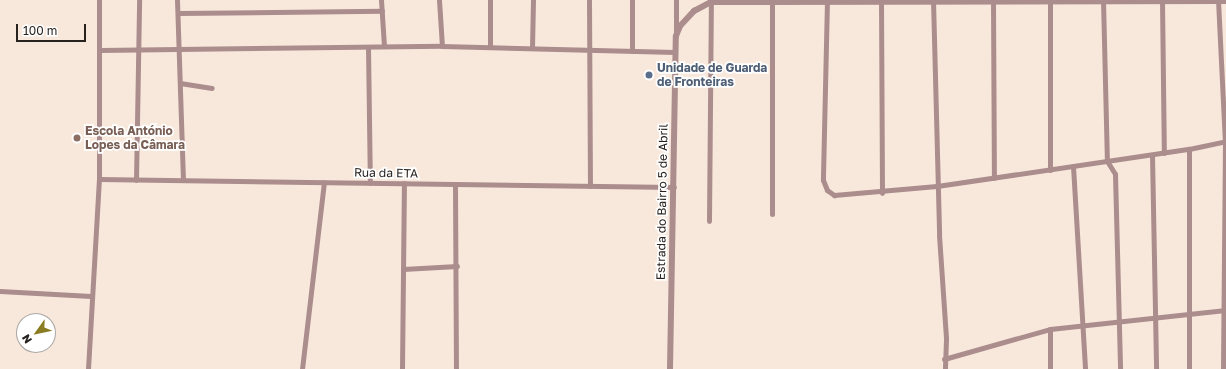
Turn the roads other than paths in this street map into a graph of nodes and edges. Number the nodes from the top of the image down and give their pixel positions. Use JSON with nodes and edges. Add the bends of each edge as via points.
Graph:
{"nodes":[{"id":1,"x":99,"y":0,"type":"edge"},
{"id":2,"x":139,"y":0,"type":"edge"},
{"id":3,"x":177,"y":0,"type":"edge"},
{"id":4,"x":381,"y":0,"type":"edge"},
{"id":5,"x":439,"y":0,"type":"edge"},
{"id":6,"x":490,"y":0,"type":"edge"},
{"id":7,"x":532,"y":0,"type":"edge"},
{"id":8,"x":589,"y":0,"type":"edge"},
{"id":9,"x":632,"y":0,"type":"edge"},
{"id":10,"x":676,"y":0,"type":"edge"},
{"id":11,"x":711,"y":1,"type":"edge"},
{"id":12,"x":772,"y":1,"type":"edge"},
{"id":13,"x":827,"y":1,"type":"edge"},
{"id":14,"x":881,"y":1,"type":"edge"},
{"id":15,"x":933,"y":1,"type":"edge"},
{"id":16,"x":993,"y":1,"type":"edge"},
{"id":17,"x":1050,"y":1,"type":"edge"},
{"id":18,"x":1103,"y":1,"type":"edge"},
{"id":19,"x":1162,"y":1,"type":"edge"},
{"id":20,"x":1218,"y":1,"type":"edge"},
{"id":21,"x":1226,"y":1,"type":"edge"},
{"id":22,"x":382,"y":11,"type":"junction"},
{"id":23,"x":178,"y":13,"type":"junction"},
{"id":24,"x":676,"y":36,"type":"junction"},
{"id":25,"x":384,"y":46,"type":"junction"},
{"id":26,"x":442,"y":46,"type":"junction"},
{"id":27,"x":368,"y":47,"type":"junction"},
{"id":28,"x":490,"y":47,"type":"junction"},
{"id":29,"x":532,"y":48,"type":"junction"},
{"id":30,"x":589,"y":49,"type":"junction"},
{"id":31,"x":100,"y":50,"type":"junction"},
{"id":32,"x":140,"y":50,"type":"junction"},
{"id":33,"x":180,"y":50,"type":"junction"},
{"id":34,"x":632,"y":50,"type":"junction"},
{"id":35,"x":675,"y":52,"type":"junction"},
{"id":36,"x":180,"y":83,"type":"junction"},
{"id":37,"x":212,"y":88,"type":"dead end"},
{"id":38,"x":1226,"y":141,"type":"edge"},
{"id":39,"x":1189,"y":149,"type":"junction"},
{"id":40,"x":1164,"y":153,"type":"junction"},
{"id":41,"x":1152,"y":154,"type":"junction"},
{"id":42,"x":1107,"y":161,"type":"junction"},
{"id":43,"x":1073,"y":166,"type":"junction"},
{"id":44,"x":1050,"y":170,"type":"junction"},
{"id":45,"x":994,"y":178,"type":"junction"},
{"id":46,"x":98,"y":179,"type":"junction"},
{"id":47,"x":136,"y":180,"type":"junction"},
{"id":48,"x":183,"y":180,"type":"junction"},
{"id":49,"x":324,"y":182,"type":"junction"},
{"id":50,"x":370,"y":183,"type":"junction"},
{"id":51,"x":404,"y":183,"type":"junction"},
{"id":52,"x":455,"y":184,"type":"junction"},
{"id":53,"x":590,"y":186,"type":"junction"},
{"id":54,"x":937,"y":186,"type":"junction"},
{"id":55,"x":674,"y":187,"type":"junction"},
{"id":56,"x":882,"y":193,"type":"junction"},
{"id":57,"x":772,"y":214,"type":"dead end"},
{"id":58,"x":709,"y":220,"type":"dead end"},
{"id":59,"x":457,"y":266,"type":"junction"},
{"id":60,"x":403,"y":269,"type":"junction"},
{"id":61,"x":0,"y":291,"type":"edge"},
{"id":62,"x":91,"y":296,"type":"junction"},
{"id":63,"x":1225,"y":310,"type":"edge"},
{"id":64,"x":1189,"y":314,"type":"junction"},
{"id":65,"x":1154,"y":318,"type":"junction"},
{"id":66,"x":1120,"y":322,"type":"junction"},
{"id":67,"x":1084,"y":325,"type":"junction"},
{"id":68,"x":1050,"y":329,"type":"junction"},
{"id":69,"x":944,"y":359,"type":"junction"},
{"id":70,"x":88,"y":369,"type":"edge"},
{"id":71,"x":302,"y":369,"type":"edge"},
{"id":72,"x":402,"y":369,"type":"edge"},
{"id":73,"x":456,"y":369,"type":"edge"},
{"id":74,"x":670,"y":369,"type":"edge"},
{"id":75,"x":945,"y":369,"type":"edge"},
{"id":76,"x":1050,"y":369,"type":"edge"},
{"id":77,"x":1085,"y":369,"type":"edge"},
{"id":78,"x":1120,"y":369,"type":"edge"},
{"id":79,"x":1156,"y":369,"type":"edge"},
{"id":80,"x":1189,"y":369,"type":"edge"},
{"id":81,"x":1223,"y":369,"type":"edge"}],
"edges":[{"from":1,"to":31,"type":"street"},
{"from":2,"to":32,"type":"street"},
{"from":3,"to":23,"type":"street"},
{"from":4,"to":22,"type":"street"},
{"from":5,"to":26,"type":"street"},
{"from":6,"to":28,"type":"street"},
{"from":7,"to":29,"type":"street"},
{"from":8,"to":30,"type":"street"},
{"from":9,"to":34,"type":"street"},
{"from":10,"to":24,"type":"street"},
{"from":11,"to":12,"type":"street"},
{"from":11,"to":24,"type":"street","via":[[694,10],[680,26]]},
{"from":11,"to":58,"type":"street"},
{"from":12,"to":13,"type":"street"},
{"from":12,"to":57,"type":"street"},
{"from":13,"to":14,"type":"street"},
{"from":13,"to":56,"type":"street","via":[[823,180],[827,190],[834,195]]},
{"from":14,"to":15,"type":"street"},
{"from":14,"to":56,"type":"street"},
{"from":15,"to":16,"type":"street"},
{"from":15,"to":54,"type":"street"},
{"from":16,"to":17,"type":"street"},
{"from":16,"to":45,"type":"street"},
{"from":17,"to":18,"type":"street"},
{"from":17,"to":44,"type":"street"},
{"from":18,"to":19,"type":"street"},
{"from":18,"to":42,"type":"street"},
{"from":19,"to":20,"type":"street"},
{"from":19,"to":40,"type":"street"},
{"from":20,"to":21,"type":"street"},
{"from":20,"to":38,"type":"street"},
{"from":22,"to":23,"type":"street"},
{"from":22,"to":25,"type":"street"},
{"from":23,"to":33,"type":"street"},
{"from":24,"to":35,"type":"street","name":"Estrada do Bairro 5 de Abril"},
{"from":25,"to":26,"type":"street"},
{"from":25,"to":27,"type":"street"},
{"from":26,"to":28,"type":"street"},
{"from":27,"to":33,"type":"street"},
{"from":27,"to":50,"type":"street"},
{"from":28,"to":29,"type":"street"},
{"from":29,"to":30,"type":"street"},
{"from":30,"to":34,"type":"street"},
{"from":30,"to":53,"type":"street"},
{"from":31,"to":32,"type":"street"},
{"from":31,"to":46,"type":"street"},
{"from":32,"to":33,"type":"street"},
{"from":32,"to":47,"type":"street"},
{"from":33,"to":36,"type":"street"},
{"from":34,"to":35,"type":"street"},
{"from":35,"to":55,"type":"street","name":"Estrada do Bairro 5 de Abril"},
{"from":36,"to":37,"type":"street"},
{"from":36,"to":48,"type":"street"},
{"from":38,"to":39,"type":"street"},
{"from":38,"to":63,"type":"street"},
{"from":39,"to":40,"type":"street"},
{"from":39,"to":64,"type":"street"},
{"from":40,"to":41,"type":"street"},
{"from":41,"to":42,"type":"street"},
{"from":41,"to":65,"type":"street"},
{"from":42,"to":43,"type":"street"},
{"from":42,"to":66,"type":"street","via":[[1115,174]]},
{"from":43,"to":44,"type":"street"},
{"from":43,"to":67,"type":"street"},
{"from":44,"to":45,"type":"street"},
{"from":45,"to":54,"type":"street"},
{"from":46,"to":47,"type":"street","name":"Rua da ETA"},
{"from":46,"to":62,"type":"street"},
{"from":47,"to":48,"type":"street","name":"Rua da ETA"},
{"from":48,"to":49,"type":"street","name":"Rua da ETA"},
{"from":49,"to":50,"type":"street","name":"Rua da ETA"},
{"from":49,"to":71,"type":"street"},
{"from":50,"to":51,"type":"street","name":"Rua da ETA"},
{"from":51,"to":52,"type":"street","name":"Rua da ETA"},
{"from":51,"to":60,"type":"street"},
{"from":52,"to":53,"type":"street","name":"Rua da ETA"},
{"from":52,"to":59,"type":"street"},
{"from":53,"to":55,"type":"street","name":"Rua da ETA"},
{"from":54,"to":56,"type":"street"},
{"from":54,"to":69,"type":"street","via":[[946,339]]},
{"from":55,"to":74,"type":"street","name":"Estrada do Bairro 5 de Abril"},
{"from":59,"to":60,"type":"street"},
{"from":59,"to":73,"type":"street"},
{"from":60,"to":72,"type":"street"},
{"from":61,"to":62,"type":"street"},
{"from":62,"to":70,"type":"street"},
{"from":63,"to":64,"type":"street"},
{"from":63,"to":81,"type":"street"},
{"from":64,"to":65,"type":"street"},
{"from":64,"to":80,"type":"street"},
{"from":65,"to":66,"type":"street"},
{"from":65,"to":79,"type":"street"},
{"from":66,"to":67,"type":"street"},
{"from":66,"to":78,"type":"street"},
{"from":67,"to":68,"type":"street"},
{"from":67,"to":77,"type":"street"},
{"from":68,"to":69,"type":"street"},
{"from":68,"to":76,"type":"street"},
{"from":69,"to":75,"type":"street"}]}
